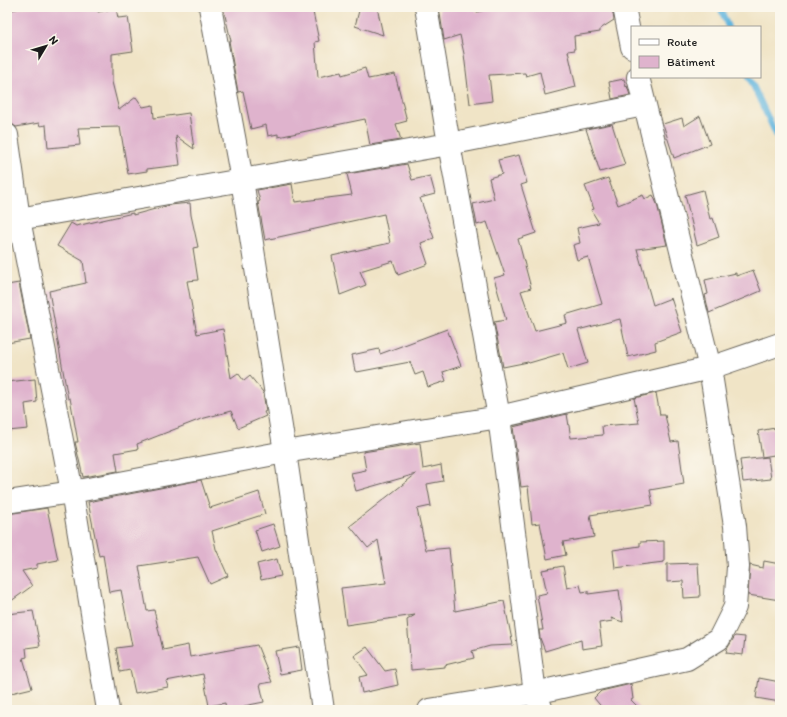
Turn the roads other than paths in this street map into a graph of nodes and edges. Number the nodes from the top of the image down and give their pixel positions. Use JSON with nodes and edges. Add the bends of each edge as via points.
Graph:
{"nodes":[{"id":1,"x":210,"y":7,"type":"edge"},
{"id":2,"x":426,"y":7,"type":"edge"},
{"id":3,"x":624,"y":7,"type":"edge"},
{"id":4,"x":631,"y":42,"type":"edge"},
{"id":5,"x":638,"y":78,"type":"edge"},
{"id":6,"x":644,"y":105,"type":"junction"},
{"id":7,"x":7,"y":136,"type":"edge"},
{"id":8,"x":449,"y":144,"type":"junction"},
{"id":9,"x":242,"y":180,"type":"junction"},
{"id":10,"x":13,"y":220,"type":"edge"},
{"id":11,"x":780,"y":344,"type":"edge"},
{"id":12,"x":710,"y":368,"type":"junction"},
{"id":13,"x":499,"y":417,"type":"junction"},
{"id":14,"x":285,"y":452,"type":"junction"},
{"id":15,"x":72,"y":492,"type":"junction"},
{"id":16,"x":7,"y":502,"type":"edge"},
{"id":17,"x":538,"y":702,"type":"edge"},
{"id":18,"x":108,"y":710,"type":"edge"},
{"id":19,"x":323,"y":710,"type":"edge"},
{"id":20,"x":429,"y":710,"type":"edge"}],
"edges":[{"from":1,"to":9,"type":"street"},
{"from":2,"to":8,"type":"street"},
{"from":3,"to":4,"type":"street"},
{"from":5,"to":6,"type":"street"},
{"from":6,"to":8,"type":"street"},
{"from":6,"to":12,"type":"street"},
{"from":7,"to":10,"type":"street"},
{"from":8,"to":9,"type":"street"},
{"from":8,"to":13,"type":"street"},
{"from":9,"to":10,"type":"street"},
{"from":9,"to":14,"type":"street"},
{"from":10,"to":15,"type":"street"},
{"from":11,"to":12,"type":"street"},
{"from":12,"to":13,"type":"street"},
{"from":12,"to":17,"type":"street","via":[[735,526],[738,567],[735,607],[719,639],[687,660]]},
{"from":13,"to":14,"type":"street"},
{"from":13,"to":17,"type":"street"},
{"from":14,"to":15,"type":"street"},
{"from":14,"to":19,"type":"street"},
{"from":15,"to":16,"type":"street"},
{"from":15,"to":18,"type":"street"},
{"from":17,"to":20,"type":"street"}]}
